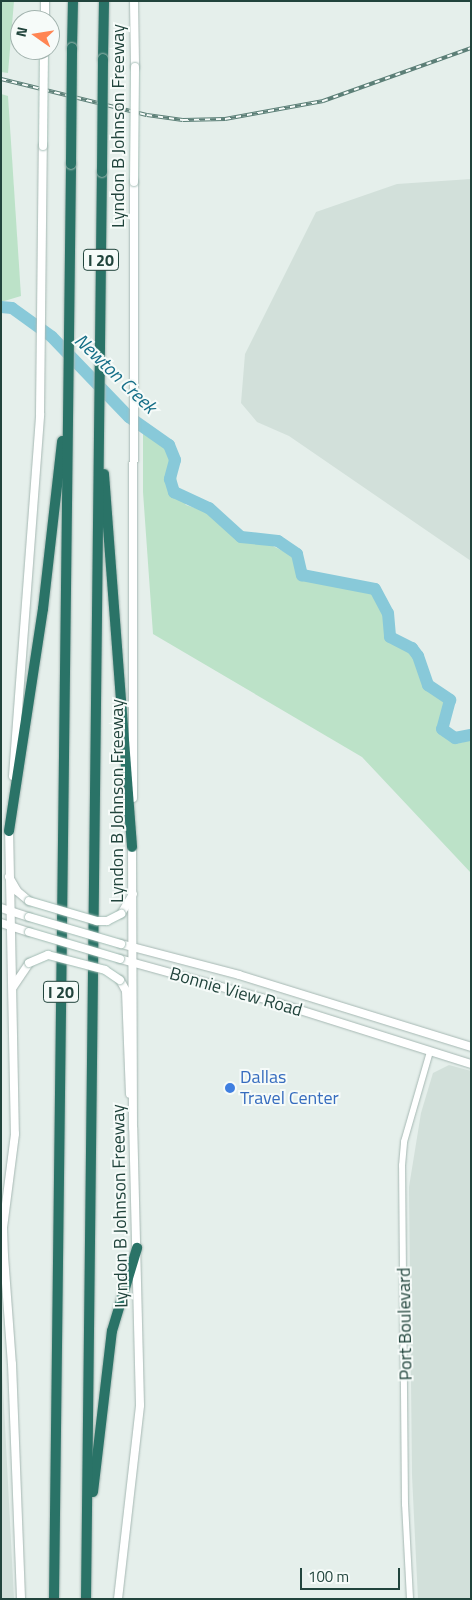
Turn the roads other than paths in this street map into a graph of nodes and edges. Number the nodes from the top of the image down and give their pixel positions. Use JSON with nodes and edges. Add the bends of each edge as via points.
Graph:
{"nodes":[{"id":1,"x":73,"y":1,"type":"edge"},
{"id":2,"x":104,"y":1,"type":"edge"},
{"id":3,"x":134,"y":1,"type":"edge"},
{"id":4,"x":44,"y":60,"type":"edge"},
{"id":5,"x":68,"y":385,"type":"junction"},
{"id":6,"x":98,"y":413,"type":"junction"},
{"id":7,"x":9,"y":831,"type":"junction"},
{"id":8,"x":132,"y":847,"type":"junction"},
{"id":9,"x":9,"y":875,"type":"junction"},
{"id":10,"x":133,"y":894,"type":"junction"},
{"id":11,"x":5,"y":909,"type":"edge"},
{"id":12,"x":1,"y":923,"type":"edge"},
{"id":13,"x":10,"y":926,"type":"junction"},
{"id":14,"x":134,"y":948,"type":"junction"},
{"id":15,"x":134,"y":964,"type":"junction"},
{"id":16,"x":239,"y":975,"type":"junction"},
{"id":17,"x":12,"y":989,"type":"junction"},
{"id":18,"x":235,"y":990,"type":"junction"},
{"id":19,"x":434,"y":1036,"type":"junction"},
{"id":20,"x":471,"y":1047,"type":"edge"},
{"id":21,"x":430,"y":1052,"type":"junction"},
{"id":22,"x":471,"y":1064,"type":"edge"},
{"id":23,"x":133,"y":1128,"type":"junction"},
{"id":24,"x":136,"y":1248,"type":"junction"},
{"id":25,"x":86,"y":1542,"type":"junction"},
{"id":26,"x":21,"y":1599,"type":"edge"},
{"id":27,"x":54,"y":1599,"type":"edge"},
{"id":28,"x":86,"y":1599,"type":"edge"},
{"id":29,"x":118,"y":1599,"type":"edge"},
{"id":30,"x":410,"y":1599,"type":"edge"}],
"edges":[{"from":1,"to":5,"type":"highway","number":"I 20","bridge":true},
{"from":2,"to":6,"type":"highway","name":"Lyndon B Johnson Freeway","number":"I 20","bridge":true},
{"from":3,"to":8,"type":"main road","name":"Lyndon B Johnson Freeway","bridge":true},
{"from":4,"to":7,"type":"main road","bridge":true,"via":[[37,452]]},
{"from":5,"to":7,"type":"highway","via":[[43,608]]},
{"from":5,"to":27,"type":"highway","number":"I 20"},
{"from":6,"to":8,"type":"highway"},
{"from":6,"to":25,"type":"highway","name":"Lyndon B Johnson Freeway","number":"I 20"},
{"from":7,"to":9,"type":"main road"},
{"from":8,"to":10,"type":"main road","name":"Lyndon B Johnson Freeway"},
{"from":9,"to":10,"type":"main road","bridge":true,"via":[[17,891],[29,901],[97,921],[107,921],[121,914]]},
{"from":9,"to":11,"type":"main road"},
{"from":10,"to":14,"type":"main road","name":"Lyndon B Johnson Freeway"},
{"from":11,"to":13,"type":"main road"},
{"from":11,"to":14,"type":"main road","name":"Bonnie View Road","bridge":true},
{"from":12,"to":13,"type":"main road","name":"Bonnie View Road"},
{"from":13,"to":15,"type":"main road","name":"Bonnie View Road","bridge":true},
{"from":13,"to":17,"type":"main road"},
{"from":14,"to":15,"type":"main road","name":"Lyndon B Johnson Freeway"},
{"from":14,"to":16,"type":"main road","name":"Bonnie View Road"},
{"from":15,"to":18,"type":"main road","name":"Bonnie View Road"},
{"from":15,"to":23,"type":"main road","name":"Lyndon B Johnson Freeway"},
{"from":16,"to":18,"type":"main road"},
{"from":16,"to":19,"type":"main road","name":"Bonnie View Road"},
{"from":17,"to":23,"type":"main road","bridge":true,"via":[[29,963],[48,955],[106,970],[120,980],[126,991]]},
{"from":17,"to":26,"type":"main road","via":[[14,1134],[3,1228]]},
{"from":18,"to":21,"type":"main road","name":"Bonnie View Road"},
{"from":19,"to":20,"type":"main road","name":"Bonnie View Road"},
{"from":19,"to":21,"type":"main road"},
{"from":21,"to":22,"type":"main road","name":"Bonnie View Road"},
{"from":21,"to":30,"type":"street","name":"Port Boulevard","via":[[404,1142],[402,1166],[405,1505]]},
{"from":23,"to":24,"type":"main road","name":"Lyndon B Johnson Freeway"},
{"from":24,"to":25,"type":"highway","via":[[112,1331]]},
{"from":24,"to":29,"type":"main road","name":"Lyndon B Johnson Freeway","via":[[140,1405]]},
{"from":25,"to":28,"type":"highway","name":"Lyndon B Johnson Freeway","number":"I 20"}]}
